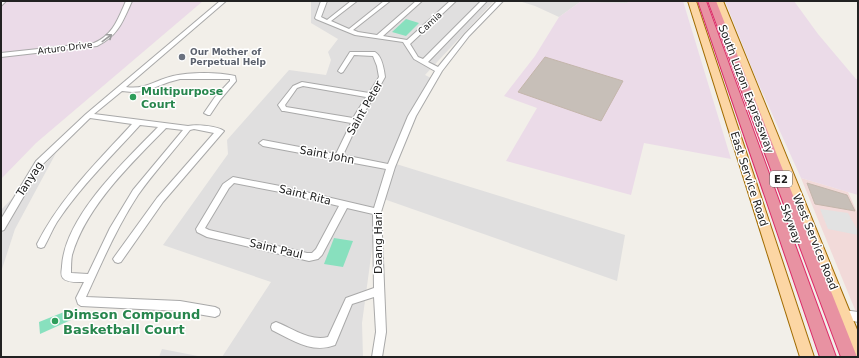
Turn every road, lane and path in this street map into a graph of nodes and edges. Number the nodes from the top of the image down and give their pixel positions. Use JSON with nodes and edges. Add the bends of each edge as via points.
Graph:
{"nodes":[{"id":1,"x":3,"y":1,"type":"edge"},
{"id":2,"x":129,"y":1,"type":"edge"},
{"id":3,"x":223,"y":1,"type":"edge"},
{"id":4,"x":324,"y":1,"type":"edge"},
{"id":5,"x":354,"y":1,"type":"edge"},
{"id":6,"x":387,"y":1,"type":"edge"},
{"id":7,"x":419,"y":1,"type":"edge"},
{"id":8,"x":453,"y":1,"type":"edge"},
{"id":9,"x":484,"y":1,"type":"edge"},
{"id":10,"x":500,"y":1,"type":"edge"},
{"id":11,"x":692,"y":1,"type":"edge"},
{"id":12,"x":699,"y":1,"type":"edge"},
{"id":13,"x":702,"y":1,"type":"edge"},
{"id":14,"x":708,"y":1,"type":"edge"},
{"id":15,"x":712,"y":1,"type":"edge"},
{"id":16,"x":718,"y":1,"type":"edge"},
{"id":17,"x":1,"y":4,"type":"edge"},
{"id":18,"x":327,"y":22,"type":"junction"},
{"id":19,"x":350,"y":31,"type":"junction"},
{"id":20,"x":378,"y":37,"type":"junction"},
{"id":21,"x":407,"y":44,"type":"junction"},
{"id":22,"x":1,"y":55,"type":"edge"},
{"id":23,"x":424,"y":62,"type":"junction"},
{"id":24,"x":439,"y":70,"type":"junction"},
{"id":25,"x":342,"y":71,"type":"dead end"},
{"id":26,"x":122,"y":89,"type":"junction"},
{"id":27,"x":372,"y":96,"type":"junction"},
{"id":28,"x":208,"y":113,"type":"dead end"},
{"id":29,"x":86,"y":118,"type":"junction"},
{"id":30,"x":355,"y":121,"type":"junction"},
{"id":31,"x":137,"y":123,"type":"junction"},
{"id":32,"x":164,"y":125,"type":"junction"},
{"id":33,"x":188,"y":128,"type":"junction"},
{"id":34,"x":263,"y":143,"type":"dead end"},
{"id":35,"x":338,"y":157,"type":"junction"},
{"id":36,"x":391,"y":167,"type":"junction"},
{"id":37,"x":344,"y":205,"type":"junction"},
{"id":38,"x":377,"y":212,"type":"junction"},
{"id":39,"x":1,"y":226,"type":"edge"},
{"id":40,"x":204,"y":232,"type":"joint"},
{"id":41,"x":41,"y":244,"type":"dead end"},
{"id":42,"x":118,"y":260,"type":"dead end"},
{"id":43,"x":90,"y":278,"type":"junction"},
{"id":44,"x":378,"y":291,"type":"junction"},
{"id":45,"x":215,"y":312,"type":"dead end"},
{"id":46,"x":844,"y":315,"type":"junction"},
{"id":47,"x":858,"y":317,"type":"edge"},
{"id":48,"x":276,"y":327,"type":"dead end"},
{"id":49,"x":858,"y":350,"type":"edge"},
{"id":50,"x":377,"y":357,"type":"edge"},
{"id":51,"x":807,"y":357,"type":"edge"},
{"id":52,"x":822,"y":357,"type":"edge"},
{"id":53,"x":828,"y":357,"type":"edge"},
{"id":54,"x":840,"y":357,"type":"edge"},
{"id":55,"x":849,"y":357,"type":"edge"}],
"edges":[{"from":1,"to":17,"type":"street"},
{"from":22,"to":2,"type":"street","name":"Arturo Drive","one_way":true,"via":[[102,43],[114,33]]},
{"from":3,"to":26,"type":"street","name":"Tanyag"},
{"from":4,"to":18,"type":"street","via":[[318,18]]},
{"from":5,"to":18,"type":"street"},
{"from":6,"to":19,"type":"street"},
{"from":7,"to":20,"type":"street"},
{"from":8,"to":21,"type":"street","name":"Camia"},
{"from":9,"to":23,"type":"street"},
{"from":10,"to":24,"type":"street","name":"Daang Hari","via":[[467,35]]},
{"from":11,"to":51,"type":"main road","name":"East Service Road"},
{"from":12,"to":52,"type":"highway","name":"South Luzon Expressway","number":"E2"},
{"from":13,"to":53,"type":"highway","name":"Skyway","number":"E2"},
{"from":14,"to":54,"type":"highway","name":"Skyway","number":"E2"},
{"from":15,"to":55,"type":"highway","name":"South Luzon Expressway","number":"E2"},
{"from":16,"to":46,"type":"main road","name":"West Service Road"},
{"from":18,"to":19,"type":"street"},
{"from":19,"to":20,"type":"street"},
{"from":20,"to":21,"type":"street","via":[[401,40]]},
{"from":21,"to":23,"type":"street","via":[[416,58]]},
{"from":23,"to":24,"type":"street"},
{"from":24,"to":36,"type":"street","name":"Daang Hari","via":[[412,116]]},
{"from":25,"to":27,"type":"street","name":"Saint Peter","via":[[352,53],[375,54],[382,77]]},
{"from":26,"to":28,"type":"street","via":[[147,89],[180,77],[233,77],[233,81]]},
{"from":26,"to":29,"type":"street","name":"Tanyag"},
{"from":27,"to":30,"type":"street","name":"Saint Peter"},
{"from":27,"to":30,"type":"street","via":[[302,84],[295,87],[281,105],[284,109]]},
{"from":29,"to":31,"type":"street"},
{"from":29,"to":39,"type":"street","name":"Tanyag","via":[[39,164]]},
{"from":30,"to":35,"type":"street","name":"Saint Peter"},
{"from":31,"to":32,"type":"street"},
{"from":31,"to":41,"type":"street","via":[[69,200]]},
{"from":32,"to":33,"type":"street"},
{"from":32,"to":43,"type":"street","via":[[116,176],[73,236],[65,267],[66,275]]},
{"from":33,"to":42,"type":"street","via":[[220,131],[160,200]]},
{"from":33,"to":43,"type":"street","via":[[136,193]]},
{"from":34,"to":35,"type":"street","name":"Saint John"},
{"from":35,"to":36,"type":"street","name":"Saint John"},
{"from":36,"to":38,"type":"street","name":"Daang Hari"},
{"from":37,"to":38,"type":"street","name":"Saint Rita"},
{"from":37,"to":40,"type":"street","name":"Saint Paul","via":[[317,255],[313,257]]},
{"from":37,"to":40,"type":"street","name":"Saint Rita","via":[[233,180],[226,186],[200,227]]},
{"from":38,"to":44,"type":"street","name":"Daang Hari"},
{"from":43,"to":45,"type":"street","via":[[82,301],[180,306]]},
{"from":44,"to":48,"type":"street","via":[[349,301],[331,341],[326,344],[312,343]]},
{"from":44,"to":50,"type":"street","name":"Daang Hari","via":[[381,332]]},
{"from":46,"to":47,"type":"street"},
{"from":46,"to":49,"type":"main road","name":"West Service Road"}]}
